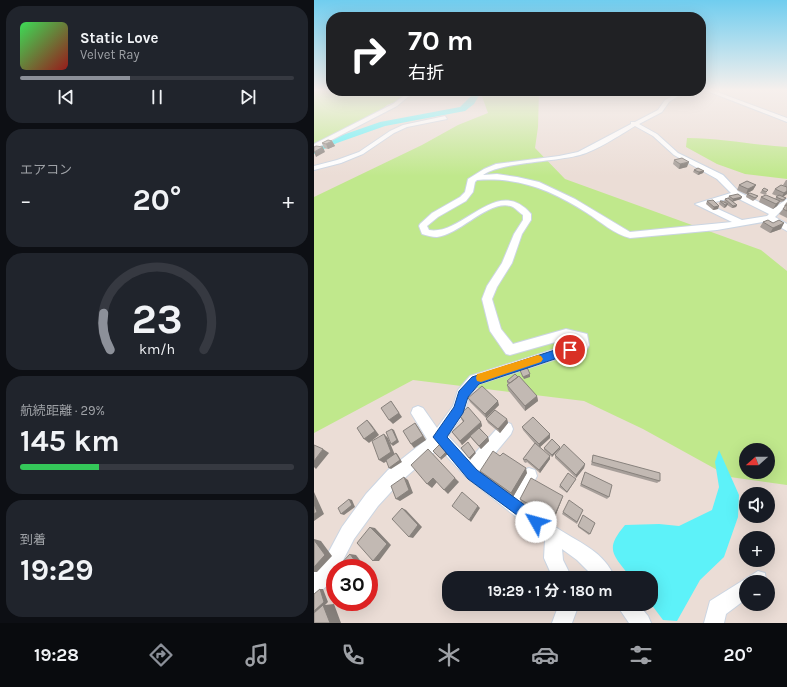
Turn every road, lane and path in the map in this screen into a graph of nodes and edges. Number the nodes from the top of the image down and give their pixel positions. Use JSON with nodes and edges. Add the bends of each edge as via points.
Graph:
{"nodes":[{"id":1,"x":370,"y":118,"type":"edge"},
{"id":2,"x":445,"y":118,"type":"dead end"},
{"id":3,"x":644,"y":118,"type":"edge"},
{"id":4,"x":633,"y":123,"type":"junction"},
{"id":5,"x":314,"y":147,"type":"edge"},
{"id":6,"x":314,"y":168,"type":"edge"},
{"id":7,"x":476,"y":178,"type":"junction"},
{"id":8,"x":736,"y":194,"type":"junction"},
{"id":9,"x":787,"y":201,"type":"edge"},
{"id":10,"x":772,"y":216,"type":"junction"},
{"id":11,"x":742,"y":224,"type":"junction"},
{"id":12,"x":787,"y":228,"type":"edge"},
{"id":13,"x":418,"y":413,"type":"dead end"},
{"id":14,"x":506,"y":429,"type":"dead end"},
{"id":15,"x":438,"y":439,"type":"junction"},
{"id":16,"x":470,"y":471,"type":"junction"},
{"id":17,"x":529,"y":476,"type":"dead end"},
{"id":18,"x":513,"y":504,"type":"junction"},
{"id":19,"x":554,"y":537,"type":"junction"},
{"id":20,"x":559,"y":571,"type":"edge"},
{"id":21,"x":600,"y":571,"type":"edge"},
{"id":22,"x":314,"y":586,"type":"edge"},
{"id":23,"x":739,"y":593,"type":"edge"},
{"id":24,"x":566,"y":611,"type":"edge"},
{"id":25,"x":632,"y":611,"type":"edge"},
{"id":26,"x":562,"y":623,"type":"edge"},
{"id":27,"x":641,"y":623,"type":"edge"},
{"id":28,"x":714,"y":623,"type":"edge"}],
"edges":[{"from":1,"to":5,"type":"street"},
{"from":2,"to":6,"type":"street","via":[[405,126],[361,153]]},
{"from":3,"to":4,"type":"street"},
{"from":4,"to":7,"type":"street","via":[[580,153],[496,166]]},
{"from":4,"to":8,"type":"street","via":[[655,135],[676,154],[720,177]]},
{"from":7,"to":11,"type":"street","via":[[530,182],[578,202],[623,233],[630,235]]},
{"from":7,"to":15,"type":"street","via":[[471,181],[469,192],[464,199],[430,218],[423,226],[425,232],[444,232],[492,206],[505,204],[522,208],[527,214],[527,220],[487,299],[496,331],[510,350],[566,334],[583,337],[583,345],[475,380],[463,394],[459,409]]},
{"from":8,"to":10,"type":"street"},
{"from":8,"to":11,"type":"street","via":[[699,204]]},
{"from":9,"to":10,"type":"street"},
{"from":10,"to":11,"type":"street"},
{"from":10,"to":12,"type":"street"},
{"from":13,"to":15,"type":"street"},
{"from":14,"to":16,"type":"street"},
{"from":15,"to":16,"type":"street"},
{"from":15,"to":22,"type":"street","via":[[382,488],[348,533],[332,565]]},
{"from":16,"to":18,"type":"street"},
{"from":17,"to":18,"type":"street"},
{"from":18,"to":19,"type":"street"},
{"from":19,"to":20,"type":"street","via":[[551,550],[553,562]]},
{"from":19,"to":21,"type":"street","via":[[570,543],[587,555]]},
{"from":23,"to":28,"type":"street","via":[[717,608]]},
{"from":24,"to":26,"type":"street"},
{"from":25,"to":27,"type":"street"}]}
